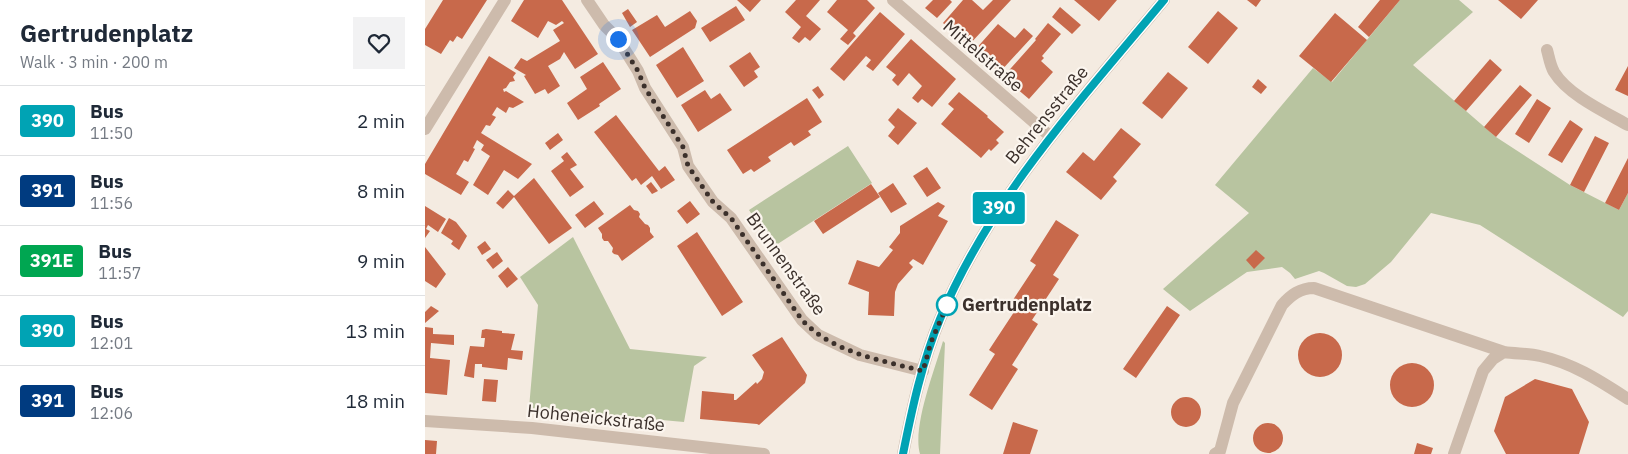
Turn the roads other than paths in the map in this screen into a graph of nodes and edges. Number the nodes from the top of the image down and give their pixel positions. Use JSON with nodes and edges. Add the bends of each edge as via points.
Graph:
{"nodes":[{"id":1,"x":505,"y":0,"type":"edge"},
{"id":2,"x":587,"y":0,"type":"edge"},
{"id":3,"x":893,"y":0,"type":"edge"},
{"id":4,"x":1164,"y":0,"type":"edge"},
{"id":5,"x":1547,"y":50,"type":"dead end"},
{"id":6,"x":1628,"y":125,"type":"edge"},
{"id":7,"x":425,"y":129,"type":"edge"},
{"id":8,"x":1051,"y":137,"type":"junction"},
{"id":9,"x":1504,"y":352,"type":"junction"},
{"id":10,"x":923,"y":371,"type":"junction"},
{"id":11,"x":1628,"y":399,"type":"edge"},
{"id":12,"x":425,"y":421,"type":"edge"},
{"id":13,"x":764,"y":454,"type":"edge"},
{"id":14,"x":903,"y":454,"type":"edge"},
{"id":15,"x":1215,"y":454,"type":"edge"},
{"id":16,"x":1454,"y":454,"type":"edge"}],
"edges":[{"from":1,"to":7,"type":"street"},
{"from":2,"to":10,"type":"street","name":"Brunnenstraße","via":[[638,71],[645,88],[683,147],[688,166],[713,202],[731,218],[802,320],[818,335],[860,355]]},
{"from":3,"to":8,"type":"street","name":"Mittelstraße"},
{"from":4,"to":8,"type":"street","name":"Behrensstraße"},
{"from":5,"to":6,"type":"street","via":[[1561,82]]},
{"from":8,"to":10,"type":"street","name":"Behrensstraße","via":[[1010,192],[971,254],[940,319]]},
{"from":9,"to":11,"type":"street","via":[[1538,355],[1573,366]]},
{"from":9,"to":15,"type":"street","via":[[1305,288],[1282,305],[1233,403],[1220,451]]},
{"from":9,"to":16,"type":"street","via":[[1483,371]]},
{"from":10,"to":14,"type":"street"},
{"from":12,"to":13,"type":"street","name":"Hoheneickstraße","via":[[532,428]]}]}
